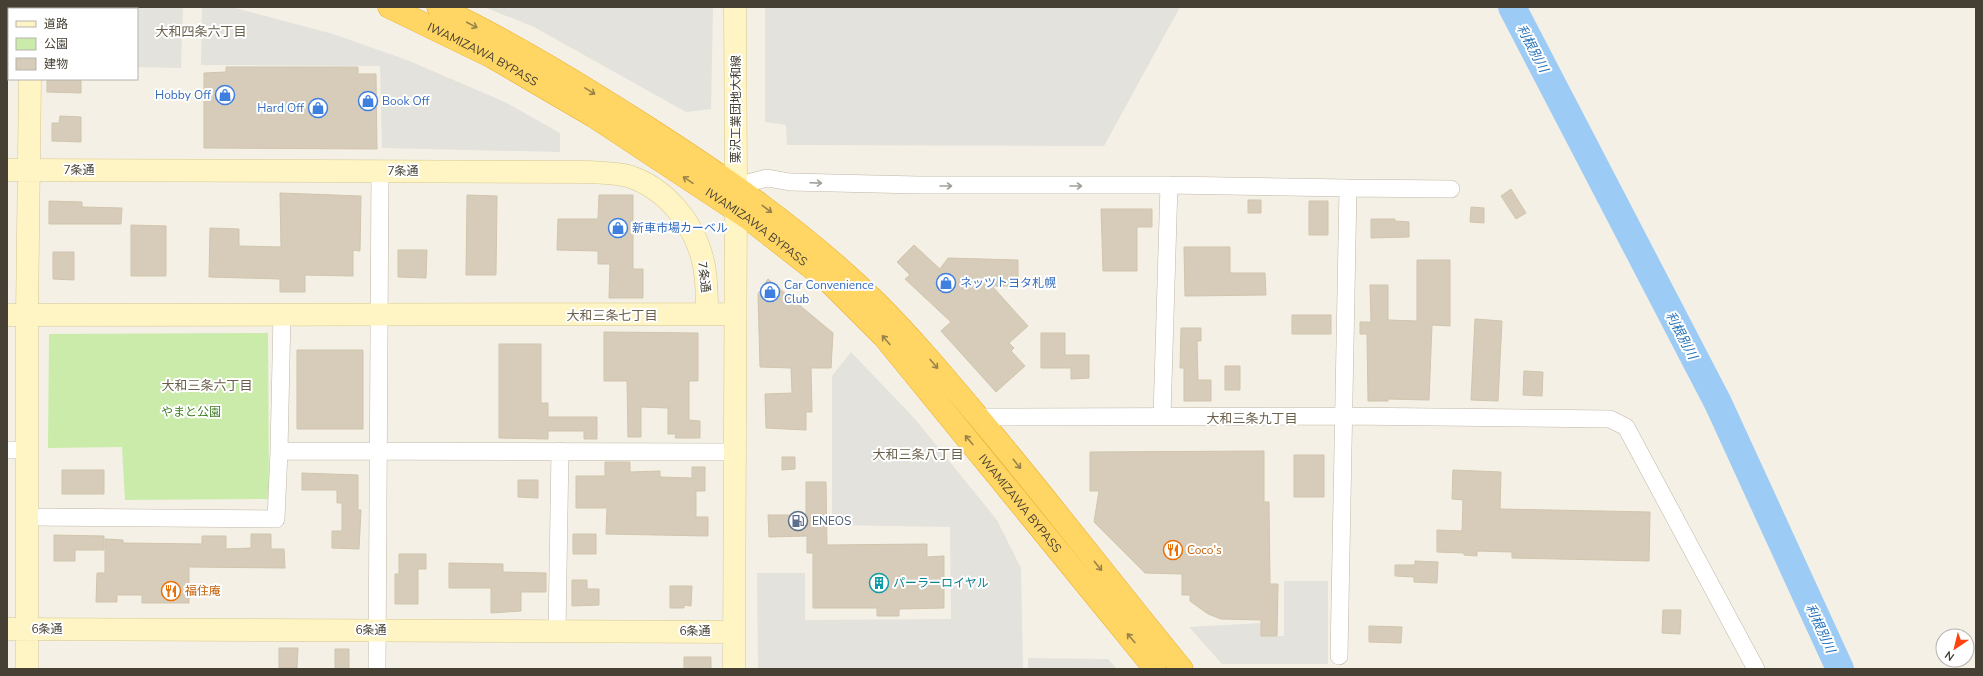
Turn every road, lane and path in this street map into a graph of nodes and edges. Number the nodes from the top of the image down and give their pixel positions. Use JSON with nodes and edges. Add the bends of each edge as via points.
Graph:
{"nodes":[{"id":1,"x":389,"y":7,"type":"edge"},
{"id":2,"x":438,"y":7,"type":"edge"},
{"id":3,"x":735,"y":7,"type":"edge"},
{"id":4,"x":30,"y":80,"type":"edge"},
{"id":5,"x":7,"y":170,"type":"edge"},
{"id":6,"x":29,"y":170,"type":"junction"},
{"id":7,"x":380,"y":171,"type":"junction"},
{"id":8,"x":1169,"y":185,"type":"junction"},
{"id":9,"x":736,"y":186,"type":"junction"},
{"id":10,"x":1348,"y":188,"type":"junction"},
{"id":11,"x":1451,"y":189,"type":"dead end"},
{"id":12,"x":735,"y":210,"type":"junction"},
{"id":13,"x":707,"y":313,"type":"junction"},
{"id":14,"x":735,"y":314,"type":"junction"},
{"id":15,"x":17,"y":315,"type":"edge"},
{"id":16,"x":379,"y":315,"type":"junction"},
{"id":17,"x":282,"y":316,"type":"junction"},
{"id":18,"x":1162,"y":416,"type":"junction"},
{"id":19,"x":1344,"y":416,"type":"junction"},
{"id":20,"x":978,"y":417,"type":"junction"},
{"id":21,"x":17,"y":450,"type":"edge"},
{"id":22,"x":279,"y":451,"type":"junction"},
{"id":23,"x":378,"y":451,"type":"junction"},
{"id":24,"x":560,"y":451,"type":"junction"},
{"id":25,"x":735,"y":452,"type":"junction"},
{"id":26,"x":28,"y":517,"type":"junction"},
{"id":27,"x":17,"y":629,"type":"edge"},
{"id":28,"x":377,"y":630,"type":"junction"},
{"id":29,"x":558,"y":631,"type":"junction"},
{"id":30,"x":734,"y":632,"type":"junction"},
{"id":31,"x":1339,"y":656,"type":"dead end"},
{"id":32,"x":27,"y":669,"type":"edge"},
{"id":33,"x":377,"y":669,"type":"edge"},
{"id":34,"x":734,"y":669,"type":"edge"},
{"id":35,"x":1155,"y":669,"type":"edge"},
{"id":36,"x":1182,"y":669,"type":"edge"},
{"id":37,"x":1756,"y":669,"type":"edge"}],
"edges":[{"from":12,"to":1,"type":"highway","name":"IWAMIZAWA BYPASS","one_way":true,"via":[[542,85],[492,57]]},
{"from":2,"to":9,"type":"highway","name":"IWAMIZAWA BYPASS","one_way":true,"via":[[557,71]]},
{"from":3,"to":9,"type":"street","name":"栗沢工業団地大和線"},
{"from":4,"to":6,"type":"street"},
{"from":5,"to":6,"type":"street","name":"7条通"},
{"from":6,"to":7,"type":"street","name":"7条通"},
{"from":6,"to":15,"type":"street"},
{"from":7,"to":13,"type":"street","name":"7条通","via":[[611,173],[638,180],[662,194],[689,227],[703,261]]},
{"from":7,"to":16,"type":"street"},
{"from":9,"to":8,"type":"street","one_way":true,"via":[[767,178],[790,182],[918,186]]},
{"from":8,"to":10,"type":"street"},
{"from":8,"to":18,"type":"street"},
{"from":9,"to":12,"type":"street","name":"栗沢工業団地大和線"},
{"from":9,"to":20,"type":"highway","name":"IWAMIZAWA BYPASS","one_way":true,"via":[[823,254],[876,302],[919,347]]},
{"from":10,"to":11,"type":"street"},
{"from":10,"to":19,"type":"street"},
{"from":12,"to":14,"type":"street","name":"栗沢工業団地大和線"},
{"from":35,"to":12,"type":"highway","name":"IWAMIZAWA BYPASS","one_way":true,"via":[[884,337],[827,280]]},
{"from":13,"to":14,"type":"street"},
{"from":13,"to":16,"type":"street"},
{"from":14,"to":25,"type":"street","name":"栗沢工業団地大和線"},
{"from":15,"to":17,"type":"street"},
{"from":15,"to":21,"type":"street"},
{"from":16,"to":17,"type":"street"},
{"from":16,"to":23,"type":"street"},
{"from":17,"to":22,"type":"street"},
{"from":18,"to":19,"type":"street"},
{"from":18,"to":20,"type":"street"},
{"from":19,"to":31,"type":"street"},
{"from":19,"to":37,"type":"street","via":[[1610,419],[1626,427]]},
{"from":20,"to":36,"type":"highway","name":"IWAMIZAWA BYPASS","one_way":true},
{"from":21,"to":26,"type":"street"},
{"from":22,"to":23,"type":"street"},
{"from":22,"to":26,"type":"street","via":[[276,519]]},
{"from":23,"to":24,"type":"street"},
{"from":23,"to":28,"type":"street"},
{"from":24,"to":25,"type":"street"},
{"from":24,"to":29,"type":"street"},
{"from":25,"to":30,"type":"street","name":"栗沢工業団地大和線"},
{"from":26,"to":27,"type":"street"},
{"from":27,"to":28,"type":"street","name":"6条通"},
{"from":27,"to":32,"type":"street"},
{"from":28,"to":29,"type":"street","name":"6条通"},
{"from":28,"to":33,"type":"street"},
{"from":29,"to":30,"type":"street","name":"6条通"},
{"from":30,"to":34,"type":"street","name":"栗沢工業団地大和線"}]}
